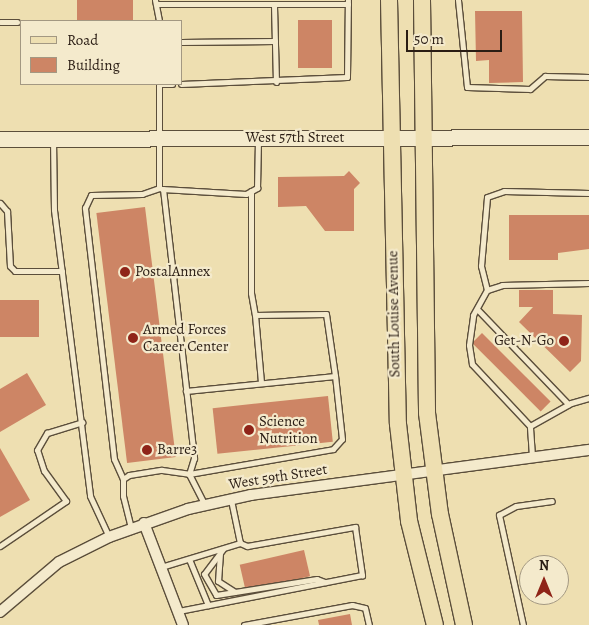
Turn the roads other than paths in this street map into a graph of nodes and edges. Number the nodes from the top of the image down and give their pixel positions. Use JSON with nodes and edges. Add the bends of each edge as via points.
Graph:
{"nodes":[{"id":1,"x":389,"y":0,"type":"edge"},
{"id":2,"x":422,"y":0,"type":"edge"},
{"id":3,"x":458,"y":0,"type":"edge"},
{"id":4,"x":156,"y":2,"type":"edge"},
{"id":5,"x":348,"y":2,"type":"edge"},
{"id":6,"x":274,"y":4,"type":"junction"},
{"id":7,"x":159,"y":20,"type":"edge"},
{"id":8,"x":0,"y":22,"type":"edge"},
{"id":9,"x":17,"y":22,"type":"dead end"},
{"id":10,"x":275,"y":40,"type":"junction"},
{"id":11,"x":182,"y":42,"type":"edge"},
{"id":12,"x":589,"y":77,"type":"edge"},
{"id":13,"x":276,"y":82,"type":"junction"},
{"id":14,"x":182,"y":84,"type":"edge"},
{"id":15,"x":159,"y":85,"type":"edge"},
{"id":16,"x":422,"y":137,"type":"junction"},
{"id":17,"x":589,"y":137,"type":"edge"},
{"id":18,"x":258,"y":138,"type":"junction"},
{"id":19,"x":391,"y":138,"type":"junction"},
{"id":20,"x":0,"y":139,"type":"edge"},
{"id":21,"x":53,"y":139,"type":"junction"},
{"id":22,"x":160,"y":139,"type":"junction"},
{"id":23,"x":161,"y":188,"type":"junction"},
{"id":24,"x":251,"y":191,"type":"junction"},
{"id":25,"x":589,"y":193,"type":"edge"},
{"id":26,"x":0,"y":203,"type":"edge"},
{"id":27,"x":62,"y":270,"type":"junction"},
{"id":28,"x":589,"y":283,"type":"edge"},
{"id":29,"x":487,"y":290,"type":"junction"},
{"id":30,"x":476,"y":309,"type":"junction"},
{"id":31,"x":255,"y":315,"type":"junction"},
{"id":32,"x":335,"y":376,"type":"junction"},
{"id":33,"x":261,"y":382,"type":"junction"},
{"id":34,"x":186,"y":391,"type":"junction"},
{"id":35,"x":589,"y":398,"type":"edge"},
{"id":36,"x":568,"y":404,"type":"junction"},
{"id":37,"x":82,"y":422,"type":"junction"},
{"id":38,"x":530,"y":426,"type":"junction"},
{"id":39,"x":589,"y":450,"type":"edge"},
{"id":40,"x":532,"y":456,"type":"junction"},
{"id":41,"x":433,"y":470,"type":"junction"},
{"id":42,"x":189,"y":474,"type":"junction"},
{"id":43,"x":402,"y":474,"type":"junction"},
{"id":44,"x":123,"y":480,"type":"junction"},
{"id":45,"x":231,"y":499,"type":"junction"},
{"id":46,"x":552,"y":501,"type":"dead end"},
{"id":47,"x":205,"y":505,"type":"junction"},
{"id":48,"x":144,"y":523,"type":"junction"},
{"id":49,"x":131,"y":528,"type":"junction"},
{"id":50,"x":109,"y":537,"type":"junction"},
{"id":51,"x":240,"y":542,"type":"junction"},
{"id":52,"x":0,"y":546,"type":"edge"},
{"id":53,"x":224,"y":548,"type":"junction"},
{"id":54,"x":220,"y":553,"type":"junction"},
{"id":55,"x":189,"y":559,"type":"junction"},
{"id":56,"x":161,"y":567,"type":"junction"},
{"id":57,"x":325,"y":582,"type":"junction"},
{"id":58,"x":236,"y":592,"type":"junction"},
{"id":59,"x":208,"y":605,"type":"junction"},
{"id":60,"x":178,"y":611,"type":"junction"},
{"id":61,"x":0,"y":612,"type":"edge"},
{"id":62,"x":271,"y":622,"type":"edge"},
{"id":63,"x":183,"y":625,"type":"edge"},
{"id":64,"x":244,"y":625,"type":"edge"},
{"id":65,"x":369,"y":625,"type":"edge"},
{"id":66,"x":435,"y":625,"type":"edge"},
{"id":67,"x":464,"y":625,"type":"edge"},
{"id":68,"x":523,"y":625,"type":"edge"}],
"edges":[{"from":1,"to":19,"type":"main road","name":"South Louise Avenue"},
{"from":2,"to":16,"type":"main road","name":"South Louise Avenue"},
{"from":3,"to":12,"type":"lane","via":[[467,87],[530,89],[545,76]]},
{"from":4,"to":6,"type":"lane"},
{"from":4,"to":7,"type":"lane"},
{"from":5,"to":6,"type":"lane"},
{"from":5,"to":13,"type":"lane","via":[[347,77]]},
{"from":6,"to":10,"type":"lane"},
{"from":8,"to":9,"type":"lane"},
{"from":10,"to":11,"type":"lane"},
{"from":10,"to":13,"type":"lane"},
{"from":13,"to":14,"type":"lane"},
{"from":15,"to":22,"type":"lane"},
{"from":16,"to":17,"type":"main road","name":"West 57th Street"},
{"from":16,"to":19,"type":"main road","name":"West 57th Street"},
{"from":16,"to":41,"type":"main road","name":"South Louise Avenue","via":[[427,413]]},
{"from":18,"to":19,"type":"main road","name":"West 57th Street"},
{"from":18,"to":22,"type":"main road","name":"West 57th Street"},
{"from":18,"to":24,"type":"lane","via":[[257,188]]},
{"from":19,"to":43,"type":"main road","name":"South Louise Avenue","via":[[394,372]]},
{"from":20,"to":21,"type":"main road","name":"West 57th Street"},
{"from":21,"to":22,"type":"main road","name":"West 57th Street"},
{"from":21,"to":27,"type":"lane","via":[[54,210]]},
{"from":22,"to":23,"type":"lane"},
{"from":23,"to":24,"type":"lane"},
{"from":23,"to":34,"type":"lane"},
{"from":23,"to":44,"type":"lane","via":[[142,194],[91,196],[85,208],[114,459]]},
{"from":24,"to":31,"type":"lane","via":[[251,293]]},
{"from":25,"to":29,"type":"lane","via":[[504,191],[487,197],[481,266]]},
{"from":26,"to":27,"type":"lane","via":[[7,210],[10,266],[15,270]]},
{"from":27,"to":37,"type":"lane"},
{"from":28,"to":29,"type":"lane","via":[[502,284]]},
{"from":29,"to":30,"type":"lane"},
{"from":30,"to":36,"type":"lane"},
{"from":30,"to":38,"type":"lane","via":[[469,358]]},
{"from":31,"to":32,"type":"lane","via":[[326,314]]},
{"from":31,"to":33,"type":"lane"},
{"from":32,"to":33,"type":"lane"},
{"from":32,"to":42,"type":"lane","via":[[339,447]]},
{"from":33,"to":34,"type":"lane"},
{"from":34,"to":42,"type":"lane","via":[[194,458]]},
{"from":35,"to":36,"type":"lane"},
{"from":36,"to":38,"type":"lane"},
{"from":37,"to":50,"type":"lane","via":[[90,496]]},
{"from":37,"to":52,"type":"lane","via":[[47,433],[37,450],[44,471],[66,501]]},
{"from":38,"to":40,"type":"lane"},
{"from":39,"to":40,"type":"street","name":"West 59th Street"},
{"from":40,"to":41,"type":"street","name":"West 59th Street"},
{"from":41,"to":43,"type":"street","name":"West 59th Street"},
{"from":41,"to":67,"type":"main road","name":"South Louise Avenue"},
{"from":42,"to":44,"type":"lane","via":[[162,470]]},
{"from":42,"to":47,"type":"lane"},
{"from":43,"to":45,"type":"street","name":"West 59th Street"},
{"from":43,"to":66,"type":"main road","name":"South Louise Avenue"},
{"from":44,"to":49,"type":"lane"},
{"from":45,"to":47,"type":"street","name":"West 59th Street"},
{"from":45,"to":51,"type":"lane"},
{"from":46,"to":68,"type":"lane","via":[[516,506],[499,515]]},
{"from":47,"to":48,"type":"street","name":"West 59th Street"},
{"from":48,"to":49,"type":"street","name":"West 59th Street"},
{"from":48,"to":56,"type":"street"},
{"from":49,"to":50,"type":"street","name":"West 59th Street"},
{"from":50,"to":61,"type":"street","name":"West 59th Street","via":[[59,562]]},
{"from":51,"to":53,"type":"lane"},
{"from":51,"to":57,"type":"lane","via":[[247,546],[355,528],[362,575]]},
{"from":53,"to":54,"type":"lane"},
{"from":53,"to":55,"type":"lane"},
{"from":54,"to":58,"type":"lane","via":[[218,581],[225,590]]},
{"from":54,"to":58,"type":"lane","via":[[204,574],[206,584],[216,595]]},
{"from":55,"to":56,"type":"lane"},
{"from":55,"to":59,"type":"lane"},
{"from":56,"to":60,"type":"street"},
{"from":57,"to":58,"type":"lane","via":[[317,579]]},
{"from":57,"to":59,"type":"lane"},
{"from":59,"to":60,"type":"lane"},
{"from":60,"to":63,"type":"street"},
{"from":62,"to":64,"type":"lane"},
{"from":62,"to":65,"type":"lane","via":[[352,604],[366,608]]}]}
